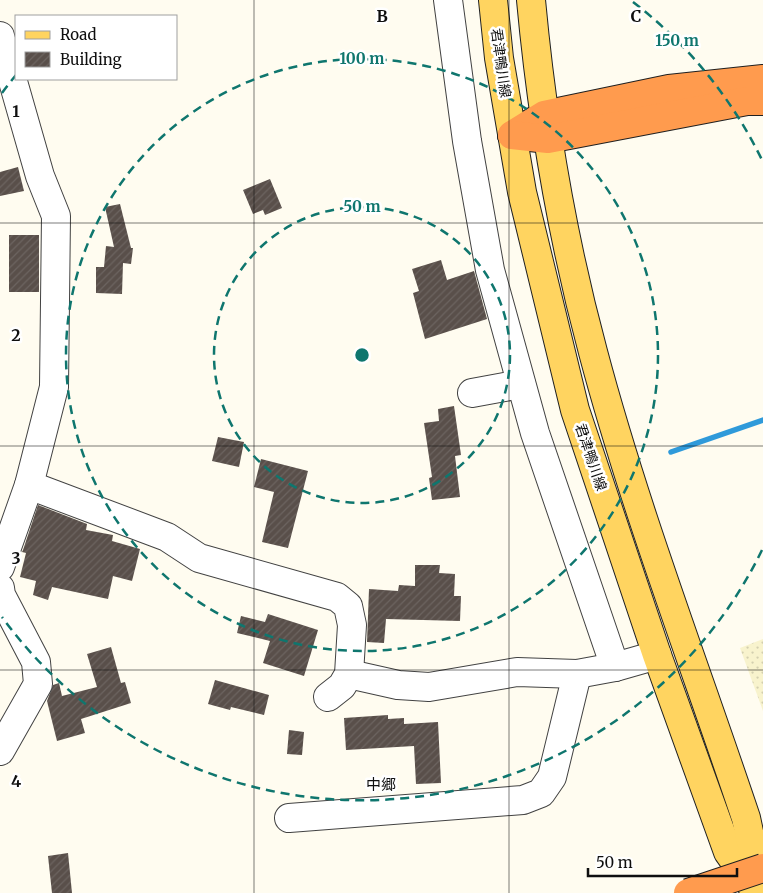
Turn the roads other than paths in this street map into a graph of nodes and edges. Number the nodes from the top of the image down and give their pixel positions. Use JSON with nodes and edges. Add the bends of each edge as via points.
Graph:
{"nodes":[{"id":1,"x":448,"y":0,"type":"edge"},
{"id":2,"x":492,"y":0,"type":"edge"},
{"id":3,"x":531,"y":0,"type":"edge"},
{"id":4,"x":0,"y":36,"type":"edge"},
{"id":5,"x":763,"y":78,"type":"edge"},
{"id":6,"x":763,"y":101,"type":"edge"},
{"id":7,"x":546,"y":127,"type":"junction"},
{"id":8,"x":512,"y":135,"type":"junction"},
{"id":9,"x":521,"y":384,"type":"junction"},
{"id":10,"x":472,"y":393,"type":"dead end"},
{"id":11,"x":29,"y":485,"type":"junction"},
{"id":12,"x":0,"y":567,"type":"edge"},
{"id":13,"x":0,"y":588,"type":"edge"},
{"id":14,"x":657,"y":656,"type":"junction"},
{"id":15,"x":615,"y":667,"type":"junction"},
{"id":16,"x":349,"y":674,"type":"junction"},
{"id":17,"x":577,"y":674,"type":"junction"},
{"id":18,"x":328,"y":697,"type":"dead end"},
{"id":19,"x":0,"y":751,"type":"edge"},
{"id":20,"x":289,"y":818,"type":"dead end"},
{"id":21,"x":763,"y":868,"type":"edge"},
{"id":22,"x":688,"y":893,"type":"edge"},
{"id":23,"x":758,"y":893,"type":"edge"}],
"edges":[{"from":1,"to":9,"type":"street","via":[[467,141],[490,270]]},
{"from":2,"to":8,"type":"main road","name":"君津鴨川線"},
{"from":3,"to":7,"type":"main road","name":"君津鴨川線"},
{"from":4,"to":11,"type":"street","via":[[40,176],[56,216],[54,387]]},
{"from":5,"to":7,"type":"highway","via":[[669,89]]},
{"from":6,"to":7,"type":"highway"},
{"from":7,"to":8,"type":"highway"},
{"from":7,"to":23,"type":"main road","name":"君津鴨川線","via":[[557,199],[593,352],[628,470],[746,818]]},
{"from":8,"to":14,"type":"main road","name":"君津鴨川線","via":[[522,192],[575,410]]},
{"from":9,"to":10,"type":"street"},
{"from":9,"to":15,"type":"street"},
{"from":11,"to":12,"type":"street"},
{"from":11,"to":16,"type":"street","via":[[167,537],[199,558],[337,597],[348,606],[352,625]]},
{"from":13,"to":19,"type":"street","via":[[36,662],[38,684]]},
{"from":14,"to":15,"type":"street"},
{"from":14,"to":23,"type":"main road","name":"君津鴨川線","via":[[728,852]]},
{"from":15,"to":17,"type":"street"},
{"from":16,"to":17,"type":"street","via":[[398,685],[429,687],[517,672]]},
{"from":16,"to":18,"type":"street","via":[[342,686]]},
{"from":17,"to":20,"type":"street","via":[[552,777],[541,793],[523,800]]},
{"from":21,"to":22,"type":"highway","bridge":true}]}
